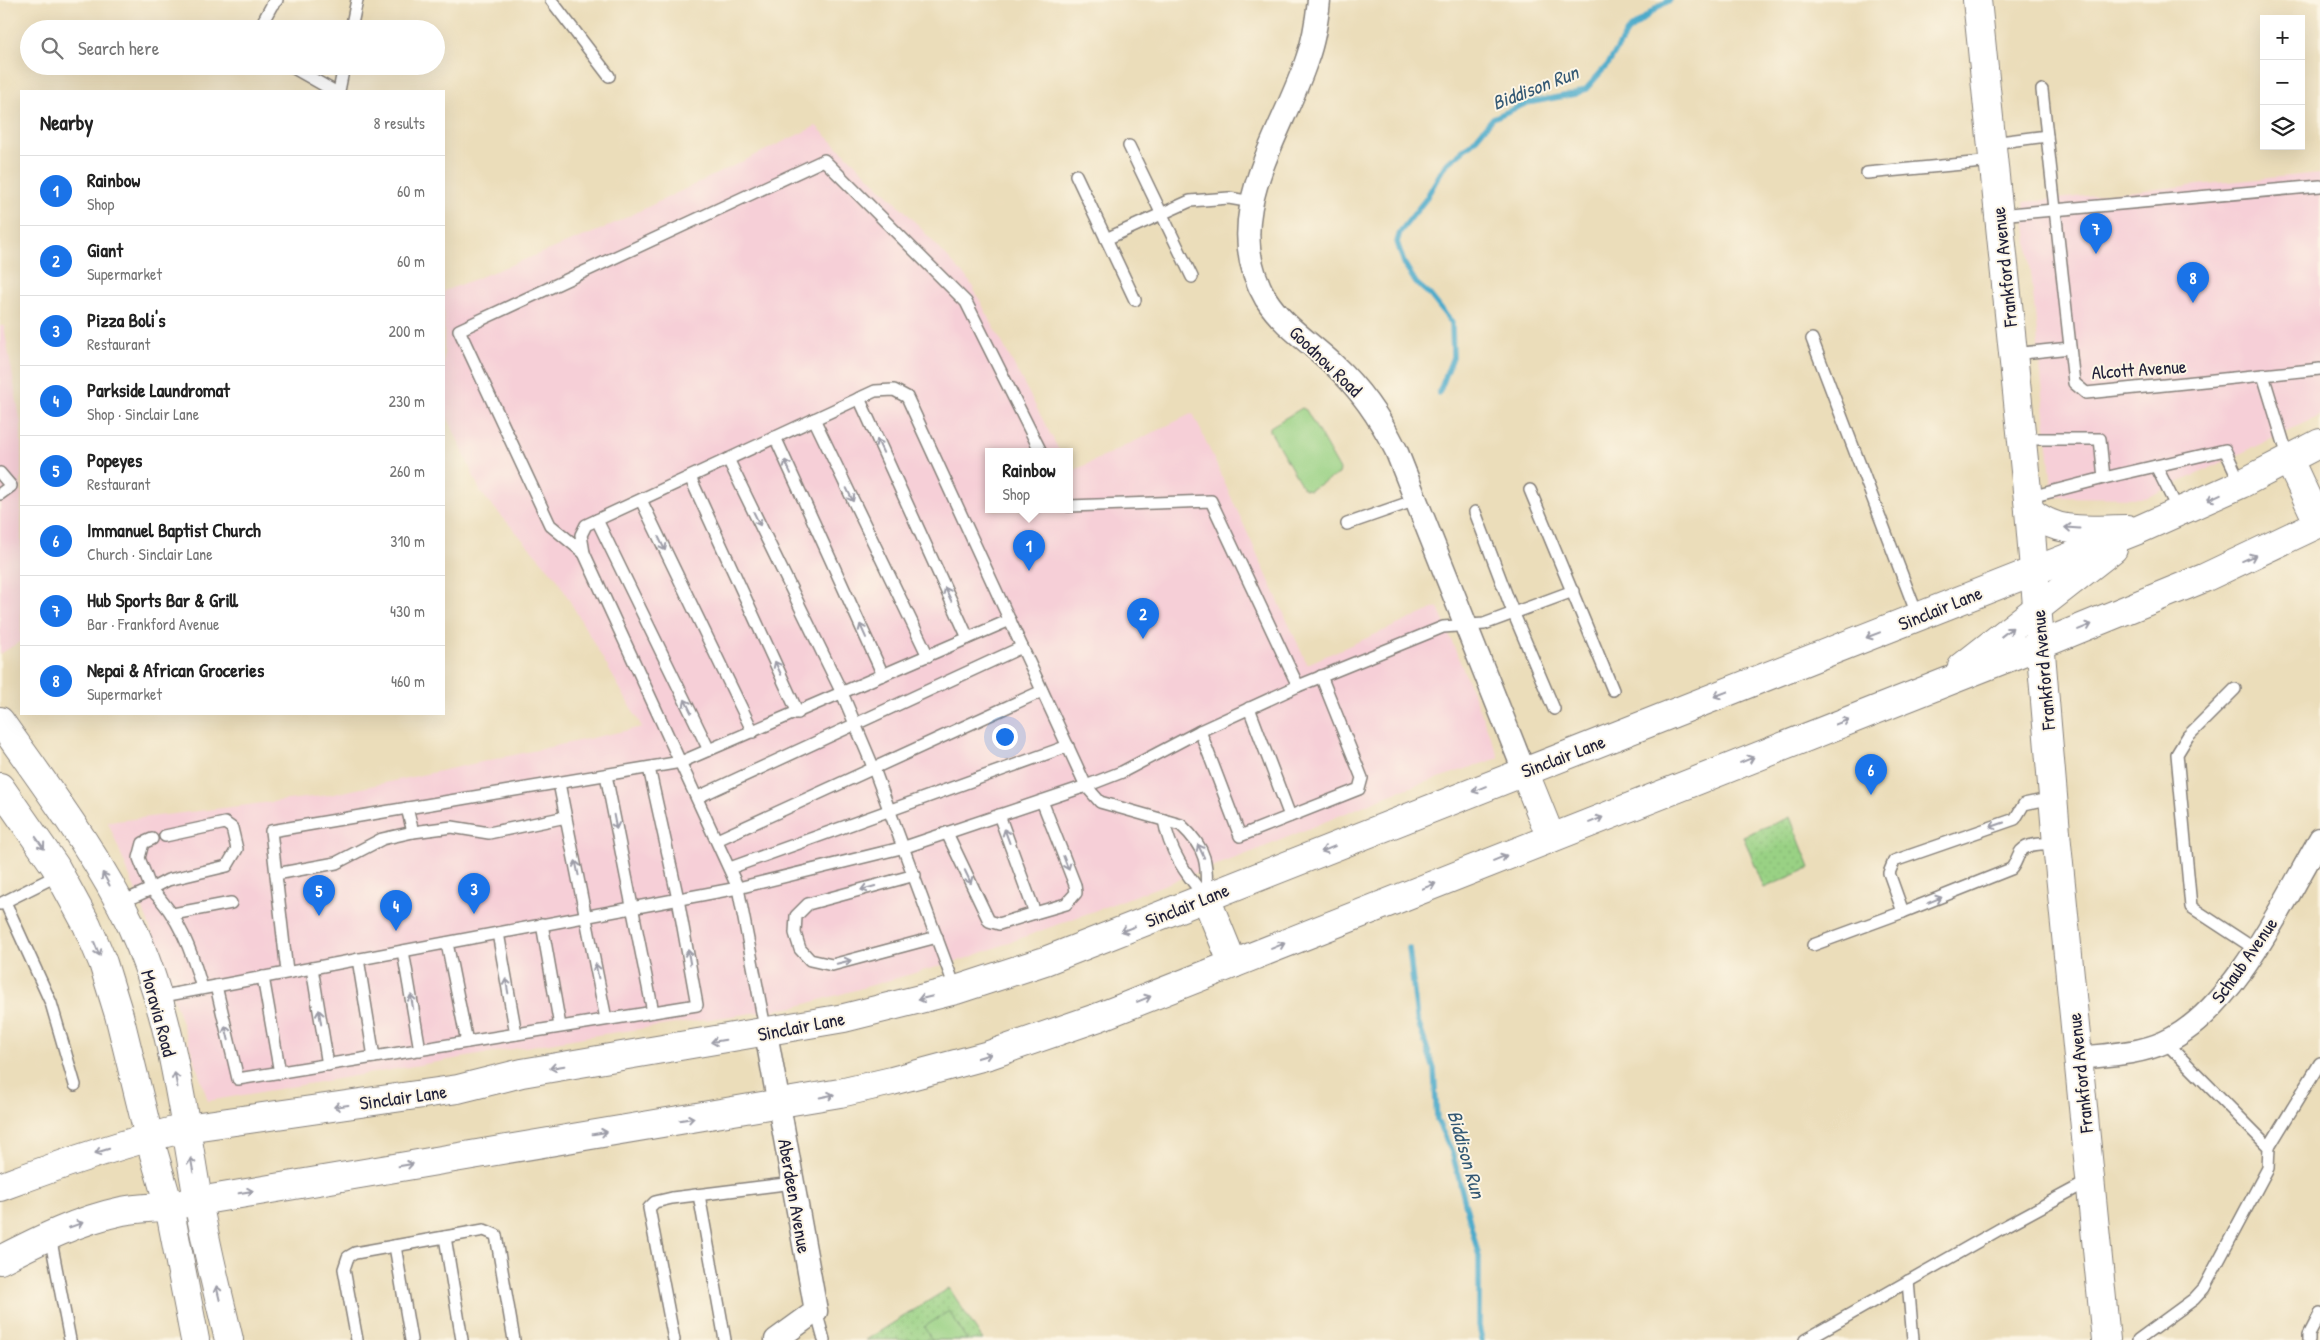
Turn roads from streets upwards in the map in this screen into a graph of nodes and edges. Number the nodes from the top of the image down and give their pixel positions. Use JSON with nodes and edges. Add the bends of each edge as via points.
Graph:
{"nodes":[{"id":1,"x":1319,"y":0,"type":"edge"},
{"id":2,"x":1977,"y":0,"type":"edge"},
{"id":3,"x":2320,"y":443,"type":"edge"},
{"id":4,"x":2289,"y":460,"type":"junction"},
{"id":5,"x":2028,"y":504,"type":"junction"},
{"id":6,"x":2319,"y":524,"type":"edge"},
{"id":7,"x":2138,"y":530,"type":"junction"},
{"id":8,"x":2034,"y":571,"type":"junction"},
{"id":9,"x":2037,"y":608,"type":"junction"},
{"id":10,"x":2040,"y":645,"type":"junction"},
{"id":11,"x":1941,"y":684,"type":"junction"},
{"id":12,"x":0,"y":721,"type":"edge"},
{"id":13,"x":1524,"y":771,"type":"junction"},
{"id":14,"x":0,"y":787,"type":"edge"},
{"id":15,"x":1551,"y":838,"type":"junction"},
{"id":16,"x":2320,"y":839,"type":"edge"},
{"id":17,"x":1206,"y":898,"type":"junction"},
{"id":18,"x":1233,"y":964,"type":"junction"},
{"id":19,"x":766,"y":1032,"type":"junction"},
{"id":20,"x":2079,"y":1058,"type":"junction"},
{"id":21,"x":779,"y":1105,"type":"junction"},
{"id":22,"x":186,"y":1128,"type":"junction"},
{"id":23,"x":149,"y":1137,"type":"junction"},
{"id":24,"x":0,"y":1187,"type":"edge"},
{"id":25,"x":198,"y":1201,"type":"junction"},
{"id":26,"x":169,"y":1206,"type":"junction"},
{"id":27,"x":0,"y":1260,"type":"edge"},
{"id":28,"x":195,"y":1340,"type":"edge"},
{"id":29,"x":229,"y":1340,"type":"edge"},
{"id":30,"x":776,"y":1340,"type":"edge"},
{"id":31,"x":2106,"y":1340,"type":"edge"}],
"edges":[{"from":1,"to":13,"type":"street","name":"Goodnow Road","via":[[1317,24],[1307,60],[1261,169],[1252,202],[1251,258],[1258,284],[1280,317],[1362,394],[1383,424]]},
{"from":2,"to":5,"type":"street","name":"Frankford Avenue"},
{"from":3,"to":4,"type":"street","name":"Sinclair Lane"},
{"from":4,"to":6,"type":"street"},
{"from":4,"to":7,"type":"street","name":"Sinclair Lane","one_way":true},
{"from":7,"to":5,"type":"street","one_way":true,"via":[[2051,526],[2039,520]]},
{"from":5,"to":8,"type":"street","name":"Frankford Avenue"},
{"from":10,"to":6,"type":"street","one_way":true,"via":[[2204,578]]},
{"from":7,"to":8,"type":"street","name":"Sinclair Lane"},
{"from":7,"to":9,"type":"street"},
{"from":8,"to":9,"type":"street","name":"Frankford Avenue"},
{"from":8,"to":13,"type":"street","name":"Sinclair Lane","one_way":true},
{"from":9,"to":10,"type":"street","name":"Frankford Avenue"},
{"from":11,"to":9,"type":"street","one_way":true},
{"from":10,"to":11,"type":"street"},
{"from":10,"to":20,"type":"street","name":"Frankford Avenue"},
{"from":15,"to":11,"type":"street","one_way":true},
{"from":22,"to":12,"type":"street","name":"Moravia Road","one_way":true,"via":[[158,997],[131,925],[78,833]]},
{"from":13,"to":15,"type":"street"},
{"from":13,"to":17,"type":"street","name":"Sinclair Lane","one_way":true},
{"from":14,"to":23,"type":"street","name":"Moravia Road","one_way":true,"via":[[60,874],[87,925],[119,1015]]},
{"from":18,"to":15,"type":"street","one_way":true},
{"from":16,"to":20,"type":"street","name":"Schaub Avenue","via":[[2256,949],[2223,996],[2208,1011],[2165,1042],[2123,1053]]},
{"from":17,"to":18,"type":"street"},
{"from":17,"to":19,"type":"street","name":"Sinclair Lane","one_way":true,"via":[[1045,961],[956,990],[844,1018]]},
{"from":21,"to":18,"type":"street","one_way":true,"via":[[892,1082],[998,1052],[1099,1017]]},
{"from":19,"to":21,"type":"street","name":"Aberdeen Avenue"},
{"from":19,"to":22,"type":"street","name":"Sinclair Lane","one_way":true,"via":[[522,1074],[458,1089]]},
{"from":20,"to":31,"type":"street","name":"Frankford Avenue"},
{"from":25,"to":21,"type":"street","one_way":true},
{"from":21,"to":30,"type":"street","name":"Aberdeen Avenue","via":[[816,1311]]},
{"from":22,"to":23,"type":"street","name":"Sinclair Lane"},
{"from":25,"to":22,"type":"street","name":"Moravia Road","one_way":true},
{"from":23,"to":24,"type":"street","name":"Sinclair Lane","one_way":true},
{"from":23,"to":26,"type":"street","name":"Moravia Road"},
{"from":25,"to":26,"type":"street"},
{"from":29,"to":25,"type":"street","name":"Moravia Road","one_way":true},
{"from":27,"to":26,"type":"street","one_way":true,"via":[[80,1223],[122,1211]]},
{"from":26,"to":28,"type":"street","name":"Moravia Road"}]}
